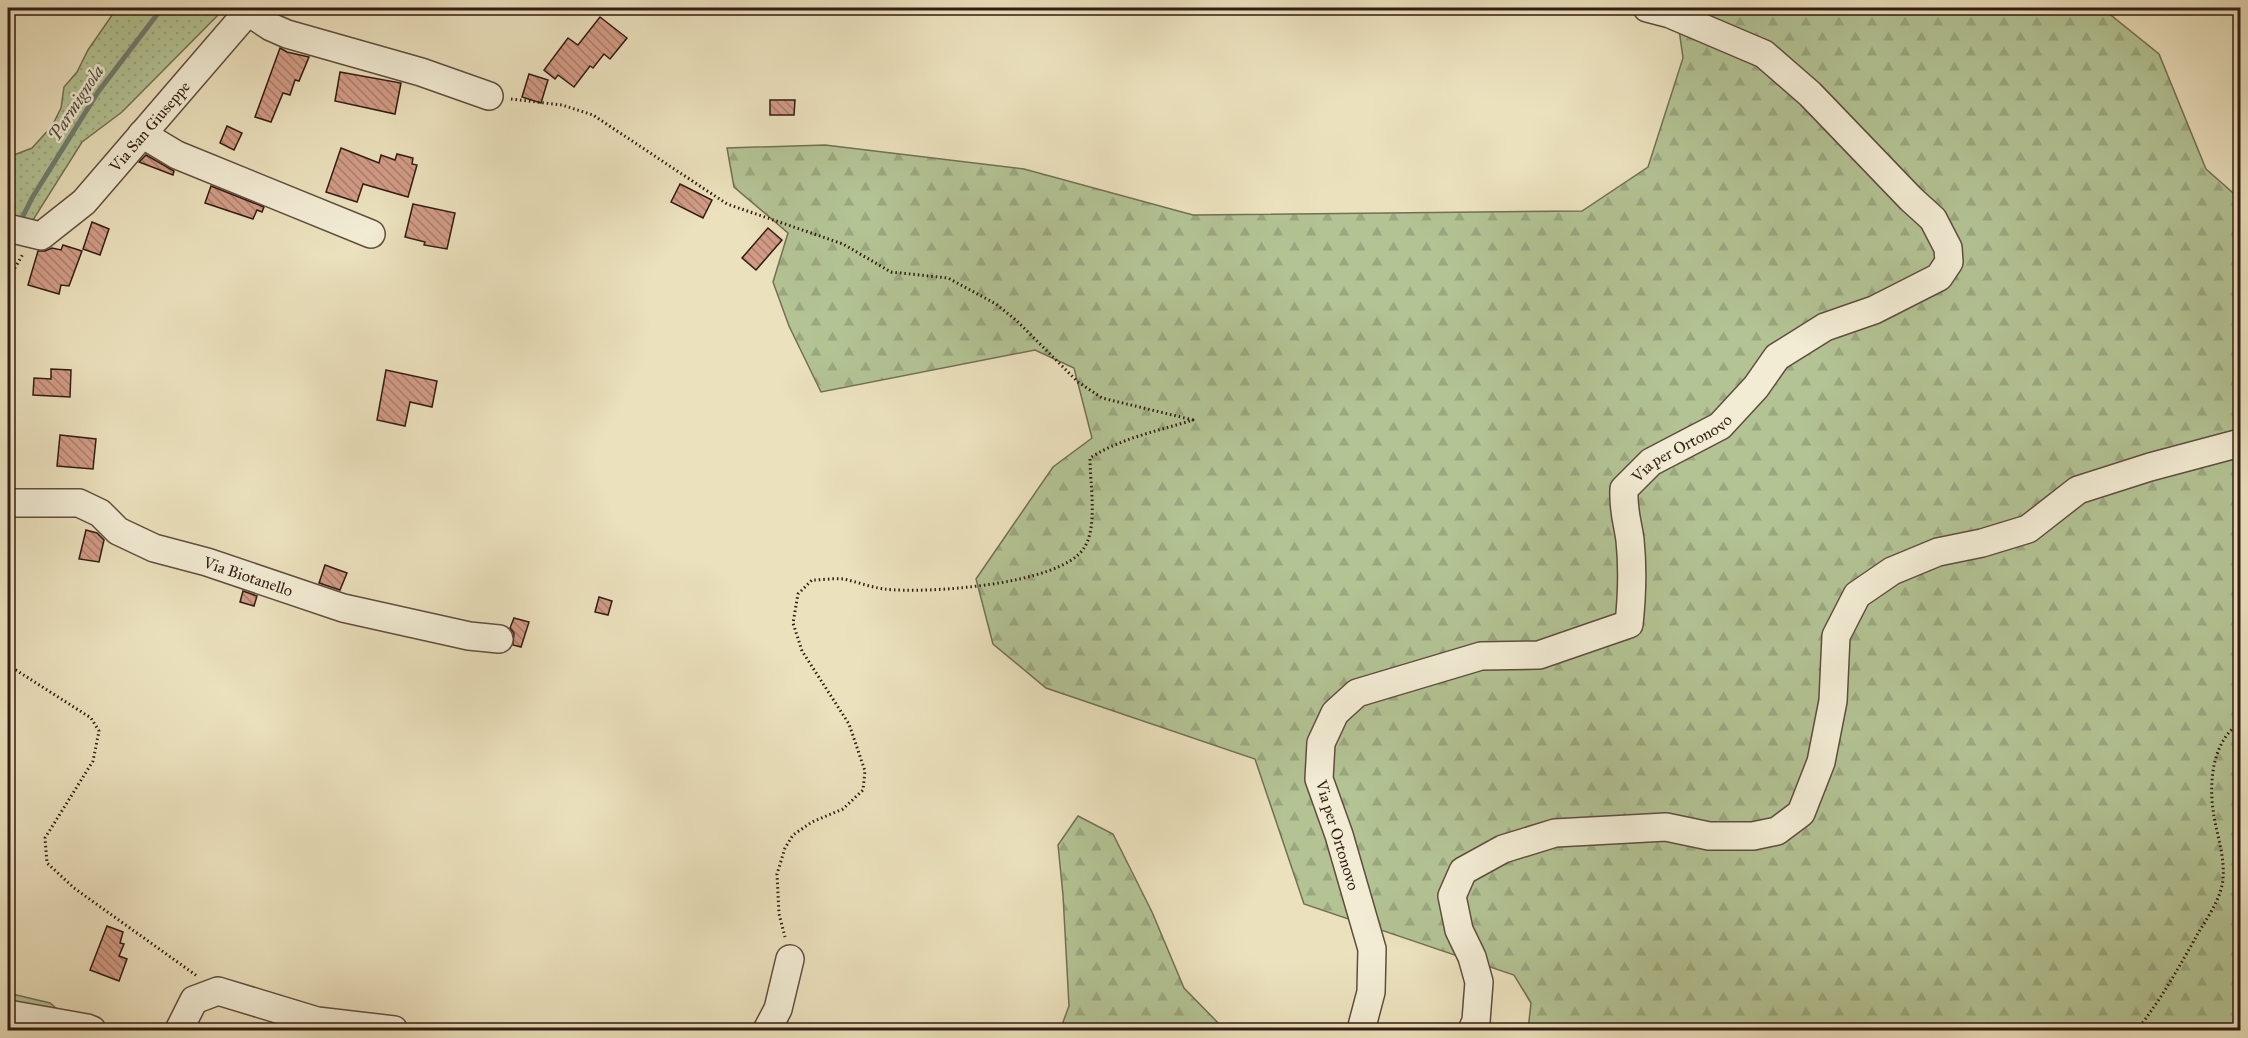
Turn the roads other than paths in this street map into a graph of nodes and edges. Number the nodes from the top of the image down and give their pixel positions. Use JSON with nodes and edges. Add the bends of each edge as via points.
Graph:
{"nodes":[{"id":1,"x":1647,"y":8,"type":"edge"},
{"id":2,"x":249,"y":9,"type":"edge"},
{"id":3,"x":489,"y":96,"type":"road end"},
{"id":4,"x":142,"y":134,"type":"junction"},
{"id":5,"x":26,"y":233,"type":"edge"},
{"id":6,"x":371,"y":234,"type":"dead end"},
{"id":7,"x":2241,"y":443,"type":"edge"},
{"id":8,"x":8,"y":503,"type":"edge"},
{"id":9,"x":499,"y":639,"type":"dead end"},
{"id":10,"x":790,"y":959,"type":"road end"},
{"id":11,"x":8,"y":1014,"type":"edge"},
{"id":12,"x":92,"y":1030,"type":"edge"},
{"id":13,"x":179,"y":1030,"type":"edge"},
{"id":14,"x":394,"y":1030,"type":"edge"},
{"id":15,"x":767,"y":1030,"type":"edge"},
{"id":16,"x":1361,"y":1030,"type":"edge"},
{"id":17,"x":1472,"y":1030,"type":"edge"}],
"edges":[{"from":1,"to":16,"type":"street","name":"Via per Ortonovo","via":[[1764,54],[1810,94],[1933,219],[1948,248],[1949,262],[1939,277],[1874,310],[1825,327],[1778,357],[1720,426],[1651,462],[1624,489],[1633,586],[1629,624],[1539,655],[1481,656],[1357,693],[1335,713],[1321,743],[1319,780],[1372,949],[1371,992]]},
{"from":2,"to":3,"type":"street","via":[[287,34]]},
{"from":2,"to":4,"type":"street","name":"Via San Giuseppe"},
{"from":4,"to":5,"type":"street","name":"Via San Giuseppe","via":[[84,202]]},
{"from":4,"to":6,"type":"street","via":[[177,155]]},
{"from":7,"to":17,"type":"street","via":[[2078,490],[2028,529],[1938,552],[1892,571],[1857,595],[1836,636],[1833,701],[1821,762],[1801,813],[1777,831],[1754,836],[1708,836],[1666,826],[1556,833],[1503,849],[1463,871],[1452,896],[1459,930],[1479,982]]},
{"from":8,"to":9,"type":"street","name":"Via Biotanello","via":[[79,503],[100,513],[118,531],[154,549],[207,562],[343,608]]},
{"from":10,"to":15,"type":"street","via":[[778,1009]]},
{"from":11,"to":12,"type":"street"},
{"from":13,"to":14,"type":"street","via":[[194,1000],[218,991],[317,1021]]}]}
